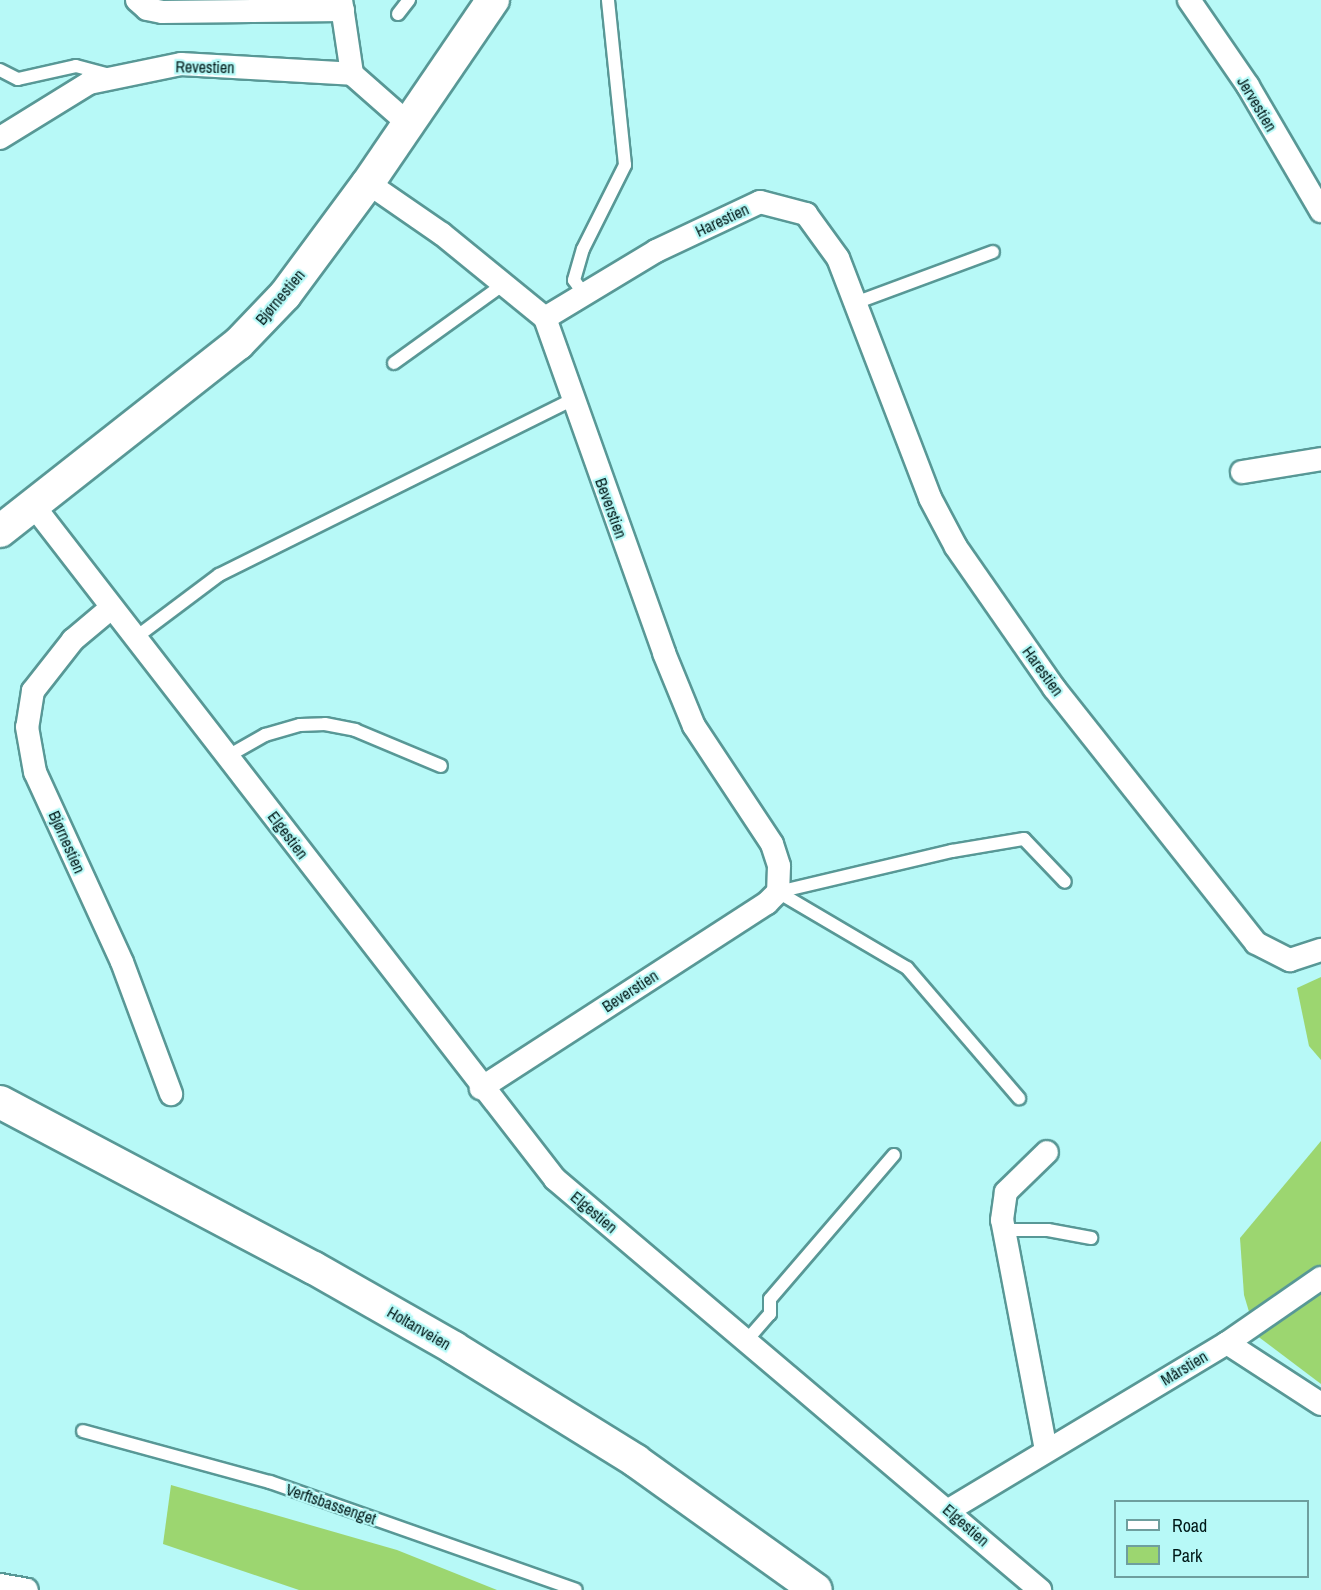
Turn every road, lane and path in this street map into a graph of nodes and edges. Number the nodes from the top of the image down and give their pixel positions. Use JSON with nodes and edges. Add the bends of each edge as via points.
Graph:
{"nodes":[{"id":1,"x":137,"y":0,"type":"edge"},
{"id":2,"x":409,"y":0,"type":"edge"},
{"id":3,"x":493,"y":0,"type":"edge"},
{"id":4,"x":608,"y":0,"type":"edge"},
{"id":5,"x":1189,"y":0,"type":"edge"},
{"id":6,"x":342,"y":5,"type":"edge"},
{"id":7,"x":398,"y":14,"type":"dead end"},
{"id":8,"x":0,"y":70,"type":"edge"},
{"id":9,"x":352,"y":74,"type":"junction"},
{"id":10,"x":116,"y":77,"type":"junction"},
{"id":11,"x":409,"y":124,"type":"junction"},
{"id":12,"x":0,"y":137,"type":"edge"},
{"id":13,"x":368,"y":183,"type":"junction"},
{"id":14,"x":1321,"y":211,"type":"edge"},
{"id":15,"x":993,"y":252,"type":"dead end"},
{"id":16,"x":504,"y":285,"type":"junction"},
{"id":17,"x":584,"y":294,"type":"junction"},
{"id":18,"x":855,"y":303,"type":"junction"},
{"id":19,"x":545,"y":318,"type":"junction"},
{"id":20,"x":394,"y":363,"type":"dead end"},
{"id":21,"x":572,"y":400,"type":"junction"},
{"id":22,"x":1321,"y":459,"type":"edge"},
{"id":23,"x":1242,"y":472,"type":"dead end"},
{"id":24,"x":33,"y":505,"type":"junction"},
{"id":25,"x":0,"y":531,"type":"edge"},
{"id":26,"x":111,"y":608,"type":"junction"},
{"id":27,"x":135,"y":639,"type":"junction"},
{"id":28,"x":228,"y":756,"type":"junction"},
{"id":29,"x":441,"y":766,"type":"dead end"},
{"id":30,"x":1065,"y":882,"type":"dead end"},
{"id":31,"x":778,"y":892,"type":"junction"},
{"id":32,"x":1321,"y":950,"type":"edge"},
{"id":33,"x":481,"y":1088,"type":"junction"},
{"id":34,"x":171,"y":1094,"type":"dead end"},
{"id":35,"x":1019,"y":1098,"type":"dead end"},
{"id":36,"x":0,"y":1102,"type":"edge"},
{"id":37,"x":1047,"y":1152,"type":"dead end"},
{"id":38,"x":894,"y":1155,"type":"dead end"},
{"id":39,"x":1004,"y":1230,"type":"junction"},
{"id":40,"x":1091,"y":1238,"type":"dead end"},
{"id":41,"x":1321,"y":1278,"type":"edge"},
{"id":42,"x":747,"y":1340,"type":"junction"},
{"id":43,"x":1227,"y":1343,"type":"junction"},
{"id":44,"x":1321,"y":1404,"type":"edge"},
{"id":45,"x":83,"y":1431,"type":"dead end"},
{"id":46,"x":1046,"y":1450,"type":"junction"},
{"id":47,"x":949,"y":1510,"type":"junction"},
{"id":48,"x":0,"y":1585,"type":"edge"},
{"id":49,"x":27,"y":1590,"type":"edge"},
{"id":50,"x":576,"y":1590,"type":"edge"},
{"id":51,"x":816,"y":1590,"type":"edge"},
{"id":52,"x":1040,"y":1590,"type":"edge"}],
"edges":[{"from":1,"to":6,"type":"street","via":[[147,9],[162,12]]},
{"from":2,"to":7,"type":"lane"},
{"from":3,"to":11,"type":"main road","name":"Bjørnestien"},
{"from":4,"to":17,"type":"lane","via":[[625,165],[583,249],[574,280]]},
{"from":5,"to":14,"type":"street","name":"Jervestien","via":[[1248,86]]},
{"from":6,"to":9,"type":"street"},
{"from":8,"to":10,"type":"lane","via":[[18,79],[76,66]]},
{"from":9,"to":10,"type":"street","name":"Revestien","via":[[181,64]]},
{"from":9,"to":11,"type":"street"},
{"from":10,"to":12,"type":"street","name":"Revestien","via":[[89,83]]},
{"from":11,"to":13,"type":"main road","name":"Bjørnestien"},
{"from":13,"to":16,"type":"street"},
{"from":13,"to":24,"type":"main road","name":"Bjørnestien","via":[[285,295],[238,345]]},
{"from":15,"to":18,"type":"lane"},
{"from":16,"to":19,"type":"street"},
{"from":16,"to":20,"type":"lane"},
{"from":17,"to":18,"type":"street","name":"Harestien","via":[[656,251],[760,202],[806,214],[838,258]]},
{"from":17,"to":19,"type":"street","name":"Harestien"},
{"from":18,"to":32,"type":"street","name":"Harestien","via":[[930,498],[956,547],[1054,688],[1256,943],[1290,960]]},
{"from":19,"to":21,"type":"street","name":"Beverstien"},
{"from":21,"to":27,"type":"lane","via":[[219,575]]},
{"from":21,"to":31,"type":"street","name":"Beverstien","via":[[694,726],[772,844],[779,866]]},
{"from":22,"to":23,"type":"street"},
{"from":24,"to":25,"type":"main road","name":"Bjørnestien"},
{"from":24,"to":26,"type":"street","name":"Elgestien"},
{"from":26,"to":27,"type":"street","name":"Elgestien"},
{"from":26,"to":34,"type":"street","name":"Bjørnestien","via":[[73,640],[33,692],[27,727],[35,772],[122,962]]},
{"from":27,"to":28,"type":"street","name":"Elgestien"},
{"from":28,"to":29,"type":"lane","via":[[265,735],[300,725],[325,724],[355,730]]},
{"from":28,"to":33,"type":"street","name":"Elgestien"},
{"from":30,"to":31,"type":"lane","name":"Beverstien","via":[[1024,839],[952,851]]},
{"from":31,"to":33,"type":"street","name":"Beverstien","via":[[767,903]]},
{"from":31,"to":35,"type":"lane","via":[[907,968]]},
{"from":33,"to":42,"type":"street","name":"Elgestien","via":[[555,1179]]},
{"from":36,"to":51,"type":"main road","name":"Holtanveien","via":[[314,1268],[454,1348],[636,1461]]},
{"from":37,"to":39,"type":"street","via":[[1005,1192]]},
{"from":38,"to":42,"type":"lane","via":[[770,1299],[770,1314]]},
{"from":39,"to":40,"type":"lane","via":[[1048,1230]]},
{"from":39,"to":46,"type":"street"},
{"from":41,"to":43,"type":"street"},
{"from":42,"to":47,"type":"street","name":"Elgestien"},
{"from":43,"to":44,"type":"street","name":"Mårstien"},
{"from":43,"to":46,"type":"street","name":"Mårstien"},
{"from":45,"to":50,"type":"lane","name":"Verftsbassenget","via":[[270,1482]]},
{"from":46,"to":47,"type":"street","name":"Mårstien"},
{"from":47,"to":52,"type":"street","name":"Elgestien"},
{"from":48,"to":49,"type":"street"}]}
